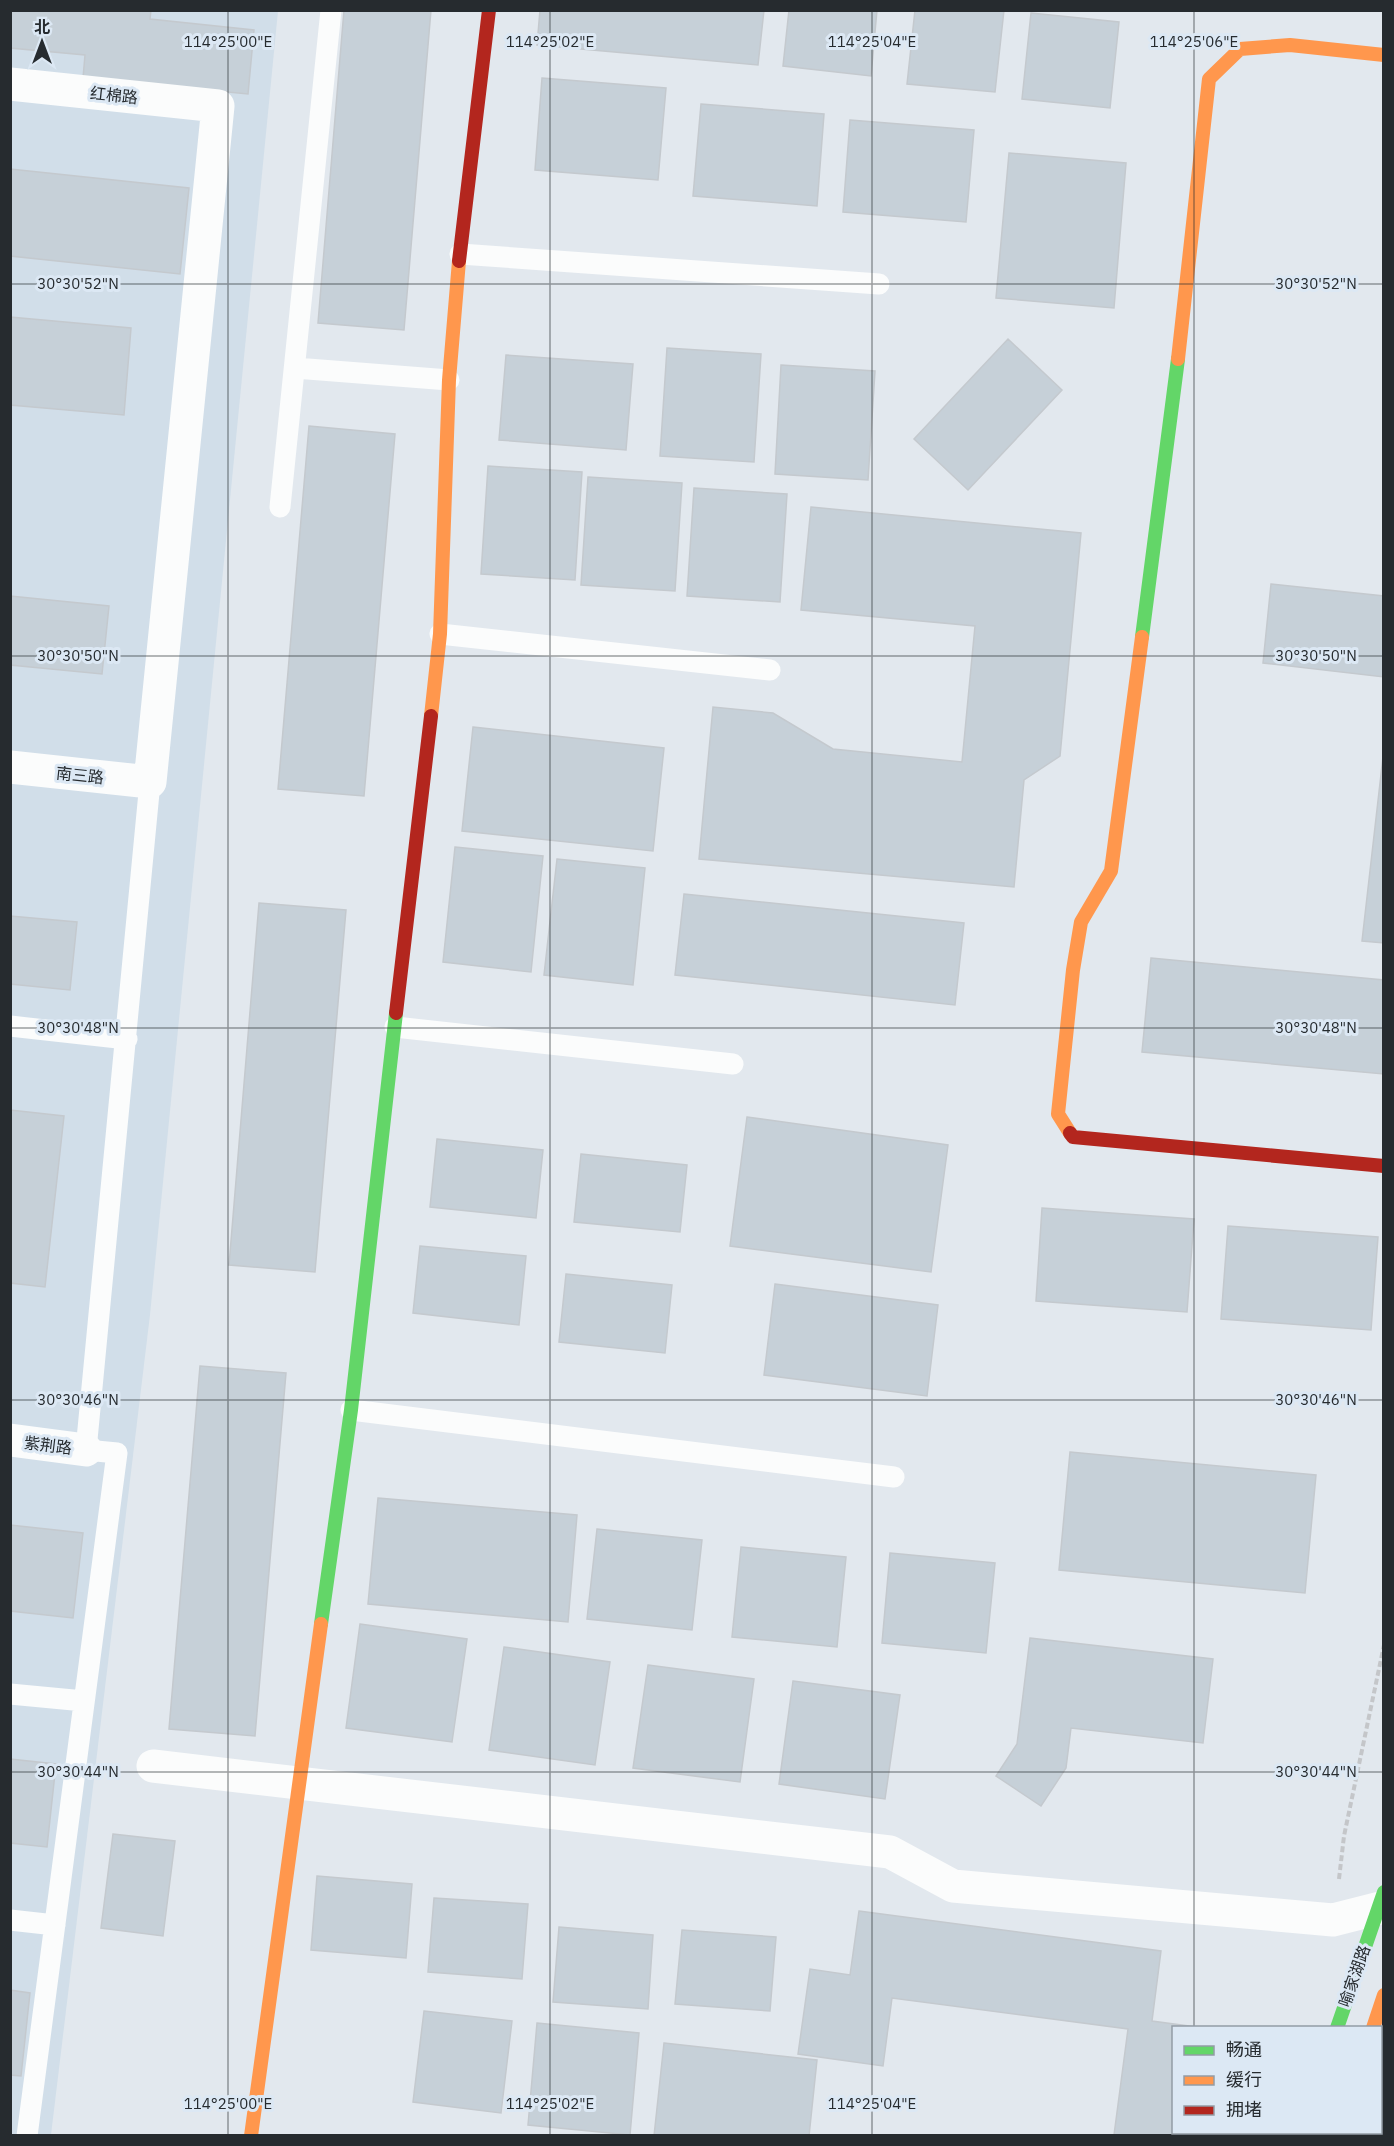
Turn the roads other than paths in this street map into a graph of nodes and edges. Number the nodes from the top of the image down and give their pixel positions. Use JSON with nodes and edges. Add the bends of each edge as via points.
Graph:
{"nodes":[{"id":1,"x":331,"y":10,"type":"edge"},
{"id":2,"x":489,"y":10,"type":"edge"},
{"id":3,"x":1383,"y":55,"type":"edge"},
{"id":4,"x":10,"y":84,"type":"edge"},
{"id":5,"x":460,"y":254,"type":"junction"},
{"id":6,"x":879,"y":284,"type":"dead end"},
{"id":7,"x":295,"y":368,"type":"junction"},
{"id":8,"x":449,"y":380,"type":"junction"},
{"id":9,"x":280,"y":507,"type":"dead end"},
{"id":10,"x":440,"y":634,"type":"junction"},
{"id":11,"x":770,"y":670,"type":"dead end"},
{"id":12,"x":10,"y":767,"type":"edge"},
{"id":13,"x":150,"y":782,"type":"junction"},
{"id":14,"x":10,"y":1026,"type":"edge"},
{"id":15,"x":395,"y":1027,"type":"junction"},
{"id":16,"x":127,"y":1039,"type":"junction"},
{"id":17,"x":733,"y":1064,"type":"dead end"},
{"id":18,"x":1383,"y":1166,"type":"edge"},
{"id":19,"x":351,"y":1410,"type":"junction"},
{"id":20,"x":10,"y":1440,"type":"edge"},
{"id":21,"x":86,"y":1450,"type":"junction"},
{"id":22,"x":894,"y":1477,"type":"dead end"},
{"id":23,"x":10,"y":1694,"type":"edge"},
{"id":24,"x":84,"y":1701,"type":"junction"},
{"id":25,"x":153,"y":1766,"type":"dead end"},
{"id":26,"x":300,"y":1784,"type":"junction"},
{"id":27,"x":1381,"y":1903,"type":"edge"},
{"id":28,"x":10,"y":1920,"type":"edge"},
{"id":29,"x":55,"y":1925,"type":"junction"},
{"id":30,"x":1383,"y":1995,"type":"edge"},
{"id":31,"x":1338,"y":2026,"type":"edge"},
{"id":32,"x":1374,"y":2026,"type":"edge"},
{"id":33,"x":27,"y":2136,"type":"edge"},
{"id":34,"x":250,"y":2136,"type":"edge"}],
"edges":[{"from":1,"to":7,"type":"lane"},
{"from":2,"to":5,"type":"main road"},
{"from":3,"to":18,"type":"main road","via":[[1290,45],[1240,49],[1209,79],[1176,375],[1111,871],[1081,922],[1058,1114],[1073,1137]]},
{"from":4,"to":13,"type":"street","name":"红棉路","via":[[218,106]]},
{"from":5,"to":6,"type":"lane"},
{"from":5,"to":8,"type":"main road"},
{"from":7,"to":8,"type":"lane"},
{"from":7,"to":9,"type":"lane"},
{"from":8,"to":10,"type":"main road"},
{"from":10,"to":11,"type":"lane"},
{"from":10,"to":15,"type":"main road"},
{"from":12,"to":13,"type":"street","name":"南三路"},
{"from":13,"to":16,"type":"lane"},
{"from":14,"to":16,"type":"lane"},
{"from":15,"to":17,"type":"lane"},
{"from":15,"to":19,"type":"main road"},
{"from":16,"to":21,"type":"lane"},
{"from":19,"to":22,"type":"lane"},
{"from":19,"to":26,"type":"main road"},
{"from":20,"to":21,"type":"street","name":"紫荆路"},
{"from":21,"to":24,"type":"lane","via":[[117,1453]]},
{"from":23,"to":24,"type":"lane"},
{"from":24,"to":29,"type":"lane"},
{"from":25,"to":26,"type":"street"},
{"from":26,"to":27,"type":"street","via":[[890,1852],[953,1886],[1333,1920]]},
{"from":26,"to":34,"type":"main road"},
{"from":27,"to":31,"type":"main road","name":"喻家湖路"},
{"from":28,"to":29,"type":"lane"},
{"from":29,"to":33,"type":"lane"},
{"from":30,"to":32,"type":"main road"}]}
